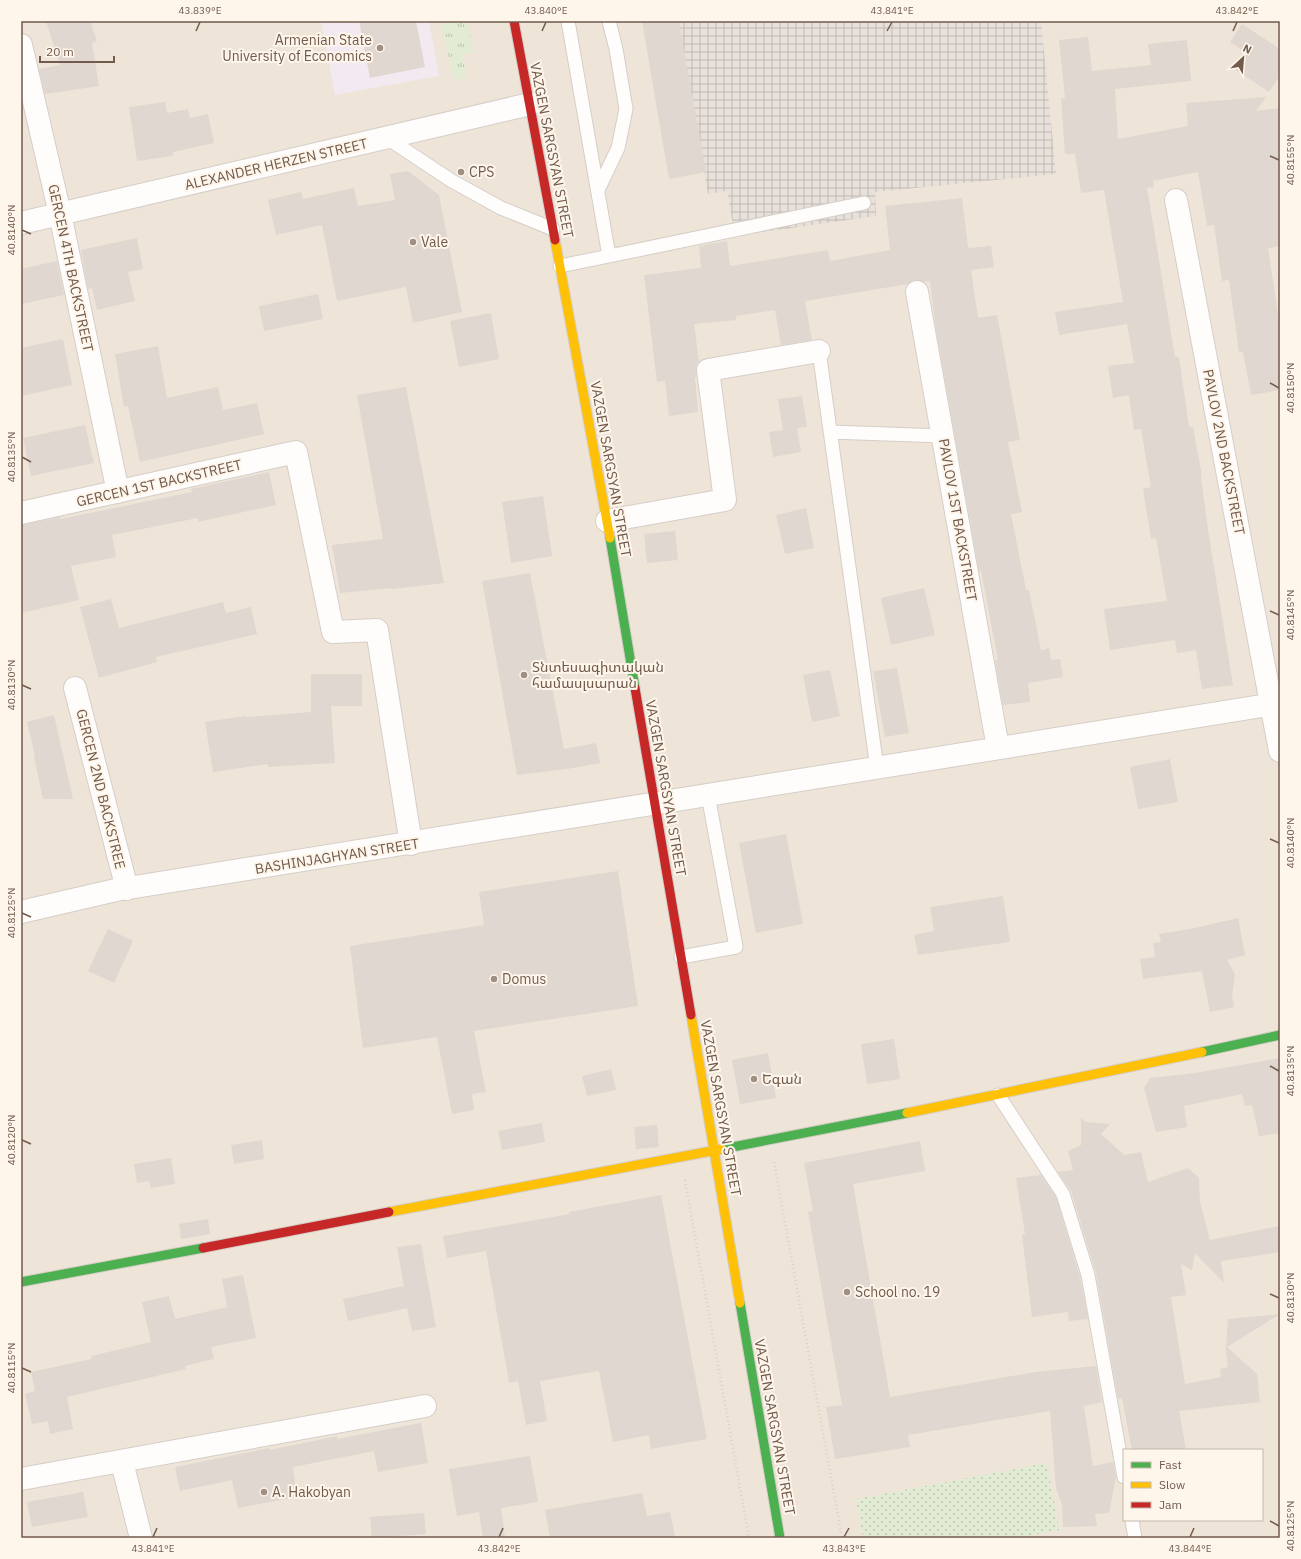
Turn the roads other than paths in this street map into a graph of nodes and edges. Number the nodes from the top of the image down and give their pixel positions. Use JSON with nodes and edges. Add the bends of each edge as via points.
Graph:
{"nodes":[{"id":1,"x":514,"y":21,"type":"edge"},
{"id":2,"x":568,"y":21,"type":"edge"},
{"id":3,"x":609,"y":21,"type":"edge"},
{"id":4,"x":21,"y":45,"type":"edge"},
{"id":5,"x":530,"y":104,"type":"junction"},
{"id":6,"x":387,"y":138,"type":"junction"},
{"id":7,"x":598,"y":190,"type":"junction"},
{"id":8,"x":1176,"y":200,"type":"dead end"},
{"id":9,"x":864,"y":203,"type":"dead end"},
{"id":10,"x":60,"y":214,"type":"junction"},
{"id":11,"x":21,"y":223,"type":"edge"},
{"id":12,"x":553,"y":229,"type":"junction"},
{"id":13,"x":609,"y":256,"type":"junction"},
{"id":14,"x":560,"y":266,"type":"junction"},
{"id":15,"x":917,"y":292,"type":"dead end"},
{"id":16,"x":819,"y":351,"type":"joint"},
{"id":17,"x":830,"y":432,"type":"junction"},
{"id":18,"x":943,"y":436,"type":"junction"},
{"id":19,"x":118,"y":492,"type":"junction"},
{"id":20,"x":21,"y":513,"type":"edge"},
{"id":21,"x":607,"y":520,"type":"junction"},
{"id":22,"x":75,"y":688,"type":"dead end"},
{"id":23,"x":1276,"y":704,"type":"edge"},
{"id":24,"x":998,"y":748,"type":"junction"},
{"id":25,"x":1280,"y":750,"type":"edge"},
{"id":26,"x":877,"y":768,"type":"junction"},
{"id":27,"x":708,"y":795,"type":"junction"},
{"id":28,"x":654,"y":804,"type":"junction"},
{"id":29,"x":411,"y":844,"type":"junction"},
{"id":30,"x":127,"y":889,"type":"junction"},
{"id":31,"x":21,"y":912,"type":"edge"},
{"id":32,"x":681,"y":957,"type":"junction"},
{"id":33,"x":1280,"y":1035,"type":"edge"},
{"id":34,"x":998,"y":1095,"type":"junction"},
{"id":35,"x":714,"y":1151,"type":"junction"},
{"id":36,"x":21,"y":1282,"type":"edge"},
{"id":37,"x":425,"y":1406,"type":"dead end"},
{"id":38,"x":122,"y":1462,"type":"junction"},
{"id":39,"x":1123,"y":1471,"type":"edge"},
{"id":40,"x":21,"y":1479,"type":"edge"},
{"id":41,"x":1132,"y":1521,"type":"edge"},
{"id":42,"x":141,"y":1538,"type":"edge"},
{"id":43,"x":780,"y":1538,"type":"edge"},
{"id":44,"x":1135,"y":1538,"type":"edge"}],
"edges":[{"from":1,"to":5,"type":"main road","name":"VAZGEN SARGSYAN STREET"},
{"from":2,"to":7,"type":"lane"},
{"from":3,"to":7,"type":"lane","via":[[626,109],[618,148]]},
{"from":4,"to":10,"type":"street","name":"GERCEN 4TH BACKSTREET"},
{"from":5,"to":6,"type":"street","name":"ALEXANDER HERZEN STREET"},
{"from":5,"to":12,"type":"main road","name":"VAZGEN SARGSYAN STREET"},
{"from":6,"to":10,"type":"street","name":"ALEXANDER HERZEN STREET"},
{"from":6,"to":12,"type":"lane","via":[[452,181],[501,208]]},
{"from":7,"to":13,"type":"lane"},
{"from":8,"to":23,"type":"street","name":"PAVLOV 2ND BACKSTREET"},
{"from":9,"to":13,"type":"lane"},
{"from":10,"to":11,"type":"street","name":"ALEXANDER HERZEN STREET"},
{"from":10,"to":19,"type":"street","name":"GERCEN 4TH BACKSTREET"},
{"from":12,"to":14,"type":"main road","name":"VAZGEN SARGSYAN STREET"},
{"from":13,"to":14,"type":"lane"},
{"from":14,"to":21,"type":"main road","name":"VAZGEN SARGSYAN STREET"},
{"from":15,"to":18,"type":"street","name":"PAVLOV 1ST BACKSTREET"},
{"from":16,"to":17,"type":"lane"},
{"from":16,"to":21,"type":"street","via":[[708,370],[725,500]]},
{"from":17,"to":18,"type":"lane"},
{"from":17,"to":26,"type":"lane"},
{"from":18,"to":24,"type":"street","name":"PAVLOV 1ST BACKSTREET"},
{"from":19,"to":20,"type":"street","name":"GERCEN 1ST BACKSTREET"},
{"from":19,"to":29,"type":"street","name":"GERCEN 1ST BACKSTREET","via":[[296,452],[333,632],[377,630]]},
{"from":21,"to":28,"type":"main road","name":"VAZGEN SARGSYAN STREET"},
{"from":22,"to":30,"type":"street","name":"GERCEN 2ND BACKSTREE"},
{"from":23,"to":24,"type":"street","name":"BASHINJAGHYAN STREET"},
{"from":23,"to":25,"type":"street","name":"PAVLOV 2ND BACKSTREET"},
{"from":24,"to":26,"type":"street","name":"BASHINJAGHYAN STREET"},
{"from":26,"to":27,"type":"street","name":"BASHINJAGHYAN STREET"},
{"from":27,"to":28,"type":"street","name":"BASHINJAGHYAN STREET"},
{"from":27,"to":32,"type":"lane","via":[[736,948]]},
{"from":28,"to":29,"type":"street","name":"BASHINJAGHYAN STREET"},
{"from":28,"to":32,"type":"main road","name":"VAZGEN SARGSYAN STREET"},
{"from":29,"to":30,"type":"street","name":"BASHINJAGHYAN STREET"},
{"from":30,"to":31,"type":"street","name":"BASHINJAGHYAN STREET"},
{"from":32,"to":35,"type":"main road","name":"VAZGEN SARGSYAN STREET"},
{"from":33,"to":34,"type":"main road"},
{"from":34,"to":35,"type":"main road"},
{"from":34,"to":39,"type":"lane","via":[[1062,1194],[1088,1275]]},
{"from":35,"to":36,"type":"main road"},
{"from":35,"to":43,"type":"main road","name":"VAZGEN SARGSYAN STREET"},
{"from":37,"to":38,"type":"street"},
{"from":38,"to":40,"type":"street"},
{"from":38,"to":42,"type":"street"},
{"from":41,"to":44,"type":"lane"}]}
